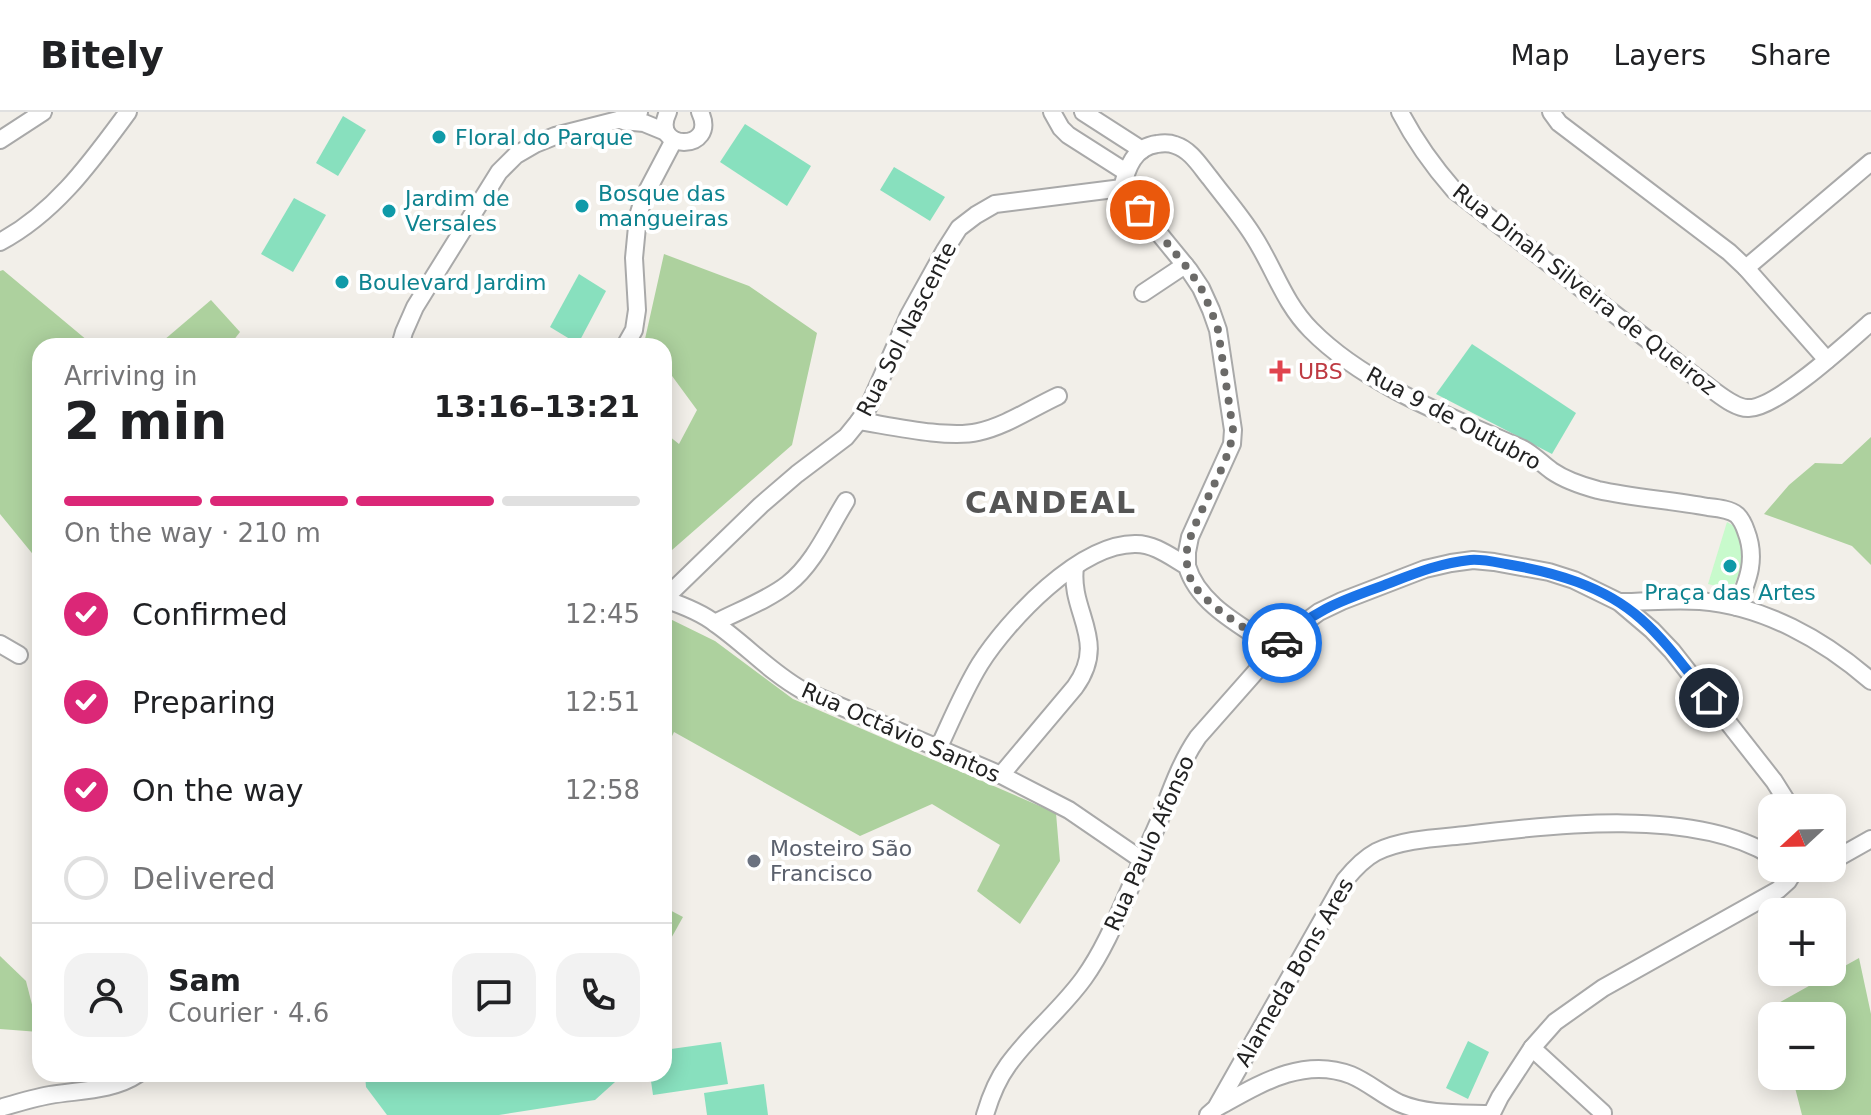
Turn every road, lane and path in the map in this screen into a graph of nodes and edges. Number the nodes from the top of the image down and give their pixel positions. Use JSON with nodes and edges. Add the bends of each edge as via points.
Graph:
{"nodes":[{"id":1,"x":43,"y":112,"type":"edge"},
{"id":2,"x":128,"y":112,"type":"edge"},
{"id":3,"x":639,"y":112,"type":"edge"},
{"id":4,"x":668,"y":112,"type":"edge"},
{"id":5,"x":713,"y":112,"type":"edge"},
{"id":6,"x":1052,"y":112,"type":"edge"},
{"id":7,"x":1083,"y":112,"type":"edge"},
{"id":8,"x":1400,"y":112,"type":"edge"},
{"id":9,"x":1551,"y":112,"type":"edge"},
{"id":10,"x":618,"y":120,"type":"junction"},
{"id":11,"x":702,"y":120,"type":"edge"},
{"id":12,"x":670,"y":136,"type":"junction"},
{"id":13,"x":0,"y":140,"type":"edge"},
{"id":14,"x":1142,"y":150,"type":"junction"},
{"id":15,"x":1871,"y":162,"type":"edge"},
{"id":16,"x":1124,"y":180,"type":"junction"},
{"id":17,"x":0,"y":242,"type":"edge"},
{"id":18,"x":1185,"y":265,"type":"junction"},
{"id":19,"x":1746,"y":268,"type":"junction"},
{"id":20,"x":1143,"y":293,"type":"dead end"},
{"id":21,"x":1871,"y":322,"type":"edge"},
{"id":22,"x":402,"y":338,"type":"edge"},
{"id":23,"x":630,"y":338,"type":"edge"},
{"id":24,"x":1827,"y":360,"type":"junction"},
{"id":25,"x":1058,"y":396,"type":"dead end"},
{"id":26,"x":859,"y":421,"type":"junction"},
{"id":27,"x":846,"y":501,"type":"dead end"},
{"id":28,"x":1187,"y":566,"type":"junction"},
{"id":29,"x":1075,"y":567,"type":"junction"},
{"id":30,"x":672,"y":591,"type":"edge"},
{"id":31,"x":672,"y":602,"type":"edge"},
{"id":32,"x":1619,"y":602,"type":"junction"},
{"id":33,"x":1737,"y":607,"type":"junction"},
{"id":34,"x":715,"y":623,"type":"junction"},
{"id":35,"x":0,"y":644,"type":"edge"},
{"id":36,"x":1276,"y":649,"type":"junction"},
{"id":37,"x":19,"y":655,"type":"dead end"},
{"id":38,"x":1871,"y":681,"type":"edge"},
{"id":39,"x":939,"y":747,"type":"junction"},
{"id":40,"x":1001,"y":775,"type":"junction"},
{"id":41,"x":1782,"y":794,"type":"edge"},
{"id":42,"x":1871,"y":839,"type":"edge"},
{"id":43,"x":1758,"y":849,"type":"edge"},
{"id":44,"x":1846,"y":853,"type":"edge"},
{"id":45,"x":1142,"y":860,"type":"junction"},
{"id":46,"x":1787,"y":882,"type":"edge"},
{"id":47,"x":1532,"y":1048,"type":"junction"},
{"id":48,"x":120,"y":1082,"type":"edge"},
{"id":49,"x":0,"y":1108,"type":"edge"},
{"id":50,"x":1212,"y":1112,"type":"edge"},
{"id":51,"x":1603,"y":1113,"type":"dead end"},
{"id":52,"x":985,"y":1115,"type":"edge"},
{"id":53,"x":1491,"y":1115,"type":"edge"}],
"edges":[{"from":1,"to":13,"type":"street"},
{"from":2,"to":17,"type":"street","via":[[68,189]]},
{"from":3,"to":10,"type":"street"},
{"from":4,"to":12,"type":"street","via":[[664,124]]},
{"from":5,"to":11,"type":"street"},
{"from":6,"to":16,"type":"street","via":[[1068,135]]},
{"from":7,"to":14,"type":"street"},
{"from":8,"to":24,"type":"street","name":"Rua Dinah Silveira de Queiroz","via":[[1454,190],[1732,403],[1747,409],[1765,404]]},
{"from":9,"to":19,"type":"street"},
{"from":10,"to":12,"type":"street","via":[[644,123]]},
{"from":10,"to":22,"type":"street","via":[[535,144],[499,172],[415,307]]},
{"from":11,"to":12,"type":"street","via":[[696,140],[681,143]]},
{"from":12,"to":23,"type":"street","via":[[638,216],[637,310]]},
{"from":14,"to":16,"type":"street"},
{"from":14,"to":33,"type":"street","name":"Rua 9 de Outubro","via":[[1161,143],[1190,153],[1254,237],[1297,315],[1325,344],[1376,379],[1523,449],[1580,484],[1736,513],[1752,549],[1749,578]]},
{"from":15,"to":19,"type":"street"},
{"from":16,"to":18,"type":"street"},
{"from":16,"to":26,"type":"street","name":"Rua Sol Nascente","via":[[995,204],[959,228],[909,315]]},
{"from":18,"to":20,"type":"street"},
{"from":18,"to":28,"type":"street","via":[[1218,330],[1233,430],[1226,459],[1190,537]]},
{"from":19,"to":24,"type":"street"},
{"from":21,"to":24,"type":"street","name":"Rua Dinah Silveira de Queiroz"},
{"from":25,"to":26,"type":"street","via":[[974,433]]},
{"from":26,"to":30,"type":"street","name":"Rua Sol Nascente"},
{"from":27,"to":34,"type":"street","via":[[816,551],[787,585]]},
{"from":28,"to":29,"type":"street","via":[[1137,544],[1115,546]]},
{"from":28,"to":36,"type":"street","via":[[1209,602]]},
{"from":29,"to":39,"type":"street","via":[[1031,602],[999,638],[961,698]]},
{"from":29,"to":40,"type":"street","via":[[1088,664]]},
{"from":31,"to":34,"type":"street","name":"Rua Octávio Santos"},
{"from":32,"to":33,"type":"street","name":"Rua Paulo Afonso","via":[[1699,601]]},
{"from":32,"to":36,"type":"street","name":"Rua Paulo Afonso","via":[[1549,572],[1462,561],[1425,569],[1342,601],[1302,623]]},
{"from":32,"to":41,"type":"street","name":"Rua Paulo Afonso","via":[[1672,651]]},
{"from":33,"to":38,"type":"street","name":"Rua Paulo Afonso","via":[[1813,638]]},
{"from":34,"to":39,"type":"street","name":"Rua Octávio Santos","via":[[782,679]]},
{"from":35,"to":37,"type":"street"},
{"from":36,"to":45,"type":"street","name":"Rua Paulo Afonso","via":[[1186,755]]},
{"from":39,"to":40,"type":"street","name":"Rua Octávio Santos"},
{"from":40,"to":45,"type":"street","name":"Rua Octávio Santos","via":[[1069,810]]},
{"from":42,"to":44,"type":"street"},
{"from":43,"to":50,"type":"street","name":"Alameda Bons Ares","via":[[1714,832],[1646,824],[1494,831],[1377,852],[1345,880]]},
{"from":45,"to":52,"type":"street","name":"Rua Paulo Afonso","via":[[1100,954],[1007,1066]]},
{"from":46,"to":47,"type":"street","via":[[1603,988],[1555,1022]]},
{"from":47,"to":51,"type":"street"},
{"from":47,"to":53,"type":"street"},
{"from":48,"to":49,"type":"street"},
{"from":50,"to":53,"type":"street","via":[[1273,1078],[1330,1069],[1421,1110]]}]}
